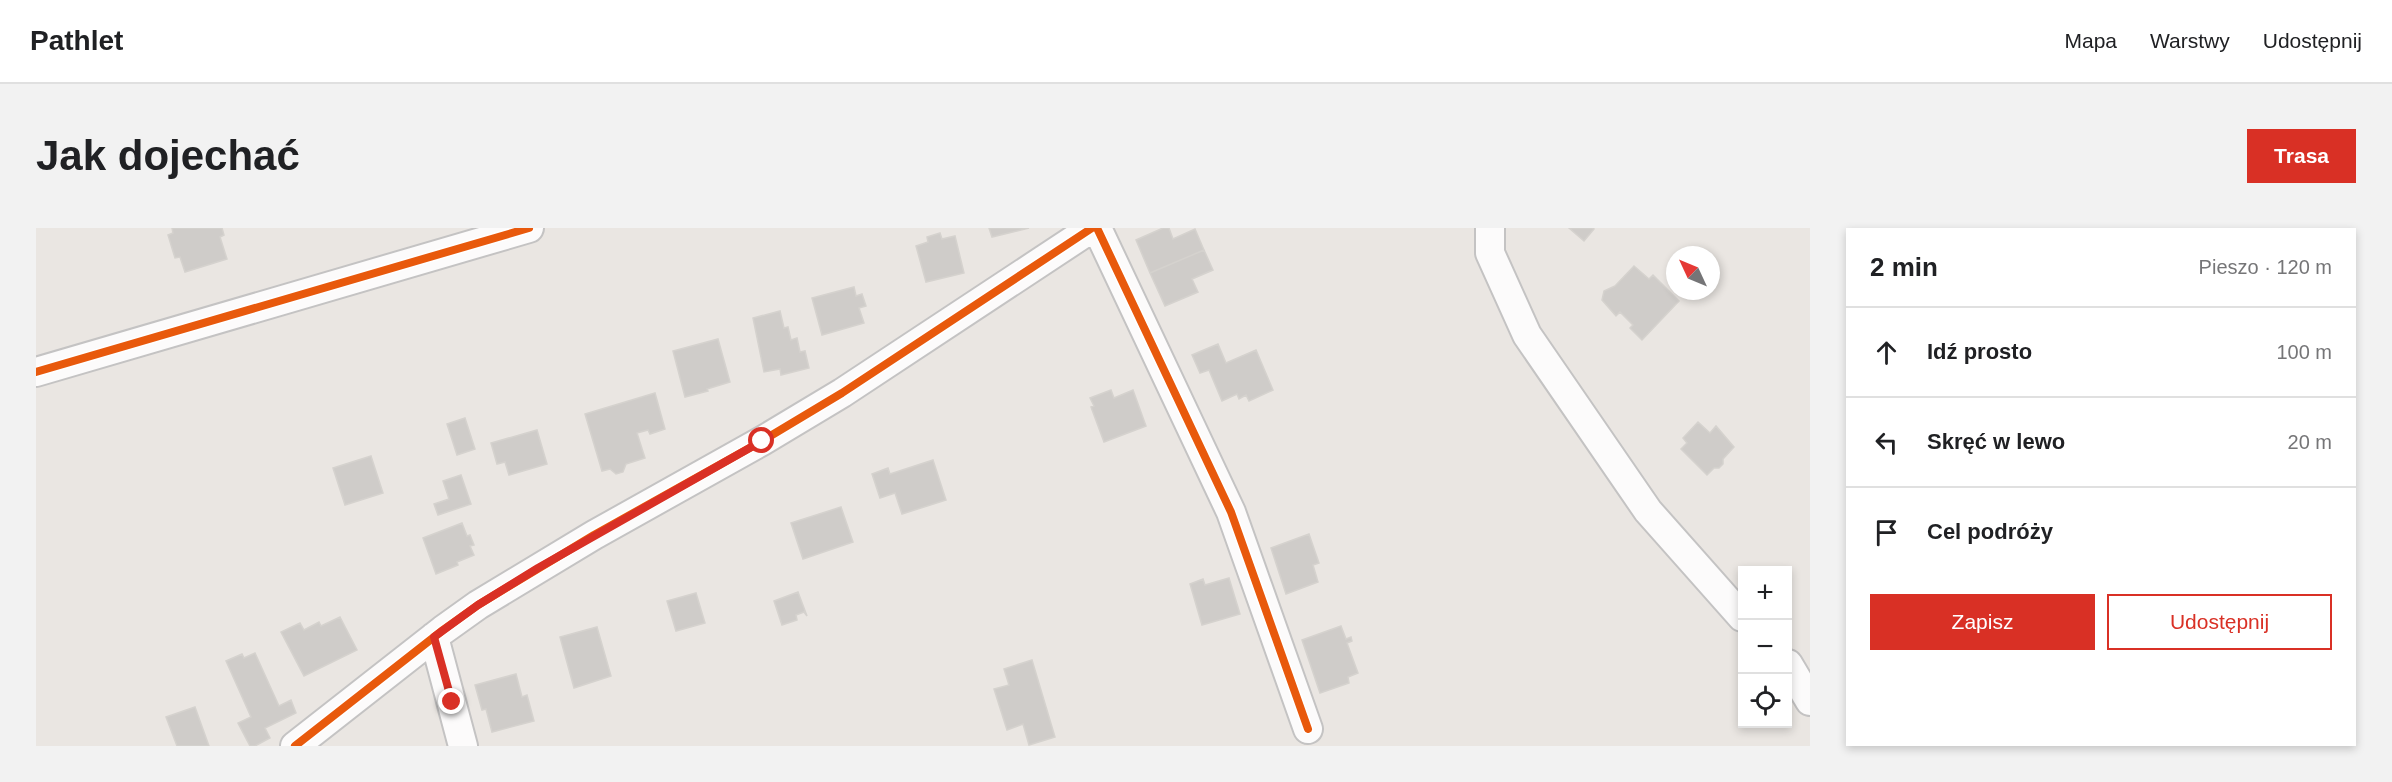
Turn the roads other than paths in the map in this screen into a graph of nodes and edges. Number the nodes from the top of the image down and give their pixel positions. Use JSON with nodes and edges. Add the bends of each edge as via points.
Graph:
{"nodes":[{"id":1,"x":529,"y":228,"type":"edge"},
{"id":2,"x":1092,"y":228,"type":"edge"},
{"id":3,"x":1097,"y":228,"type":"edge"},
{"id":4,"x":1490,"y":228,"type":"edge"},
{"id":5,"x":36,"y":372,"type":"edge"},
{"id":6,"x":1738,"y":611,"type":"edge"},
{"id":7,"x":434,"y":637,"type":"junction"},
{"id":8,"x":1792,"y":671,"type":"edge"},
{"id":9,"x":1810,"y":701,"type":"edge"},
{"id":10,"x":1308,"y":729,"type":"dead end"},
{"id":11,"x":295,"y":746,"type":"edge"},
{"id":12,"x":463,"y":746,"type":"edge"}],
"edges":[{"from":1,"to":5,"type":"street"},
{"from":2,"to":7,"type":"street","via":[[842,393],[538,568]]},
{"from":3,"to":10,"type":"street","via":[[1231,512]]},
{"from":4,"to":6,"type":"street","via":[[1490,253],[1527,335],[1648,511]]},
{"from":7,"to":11,"type":"street"},
{"from":7,"to":12,"type":"street"},
{"from":8,"to":9,"type":"street"}]}
